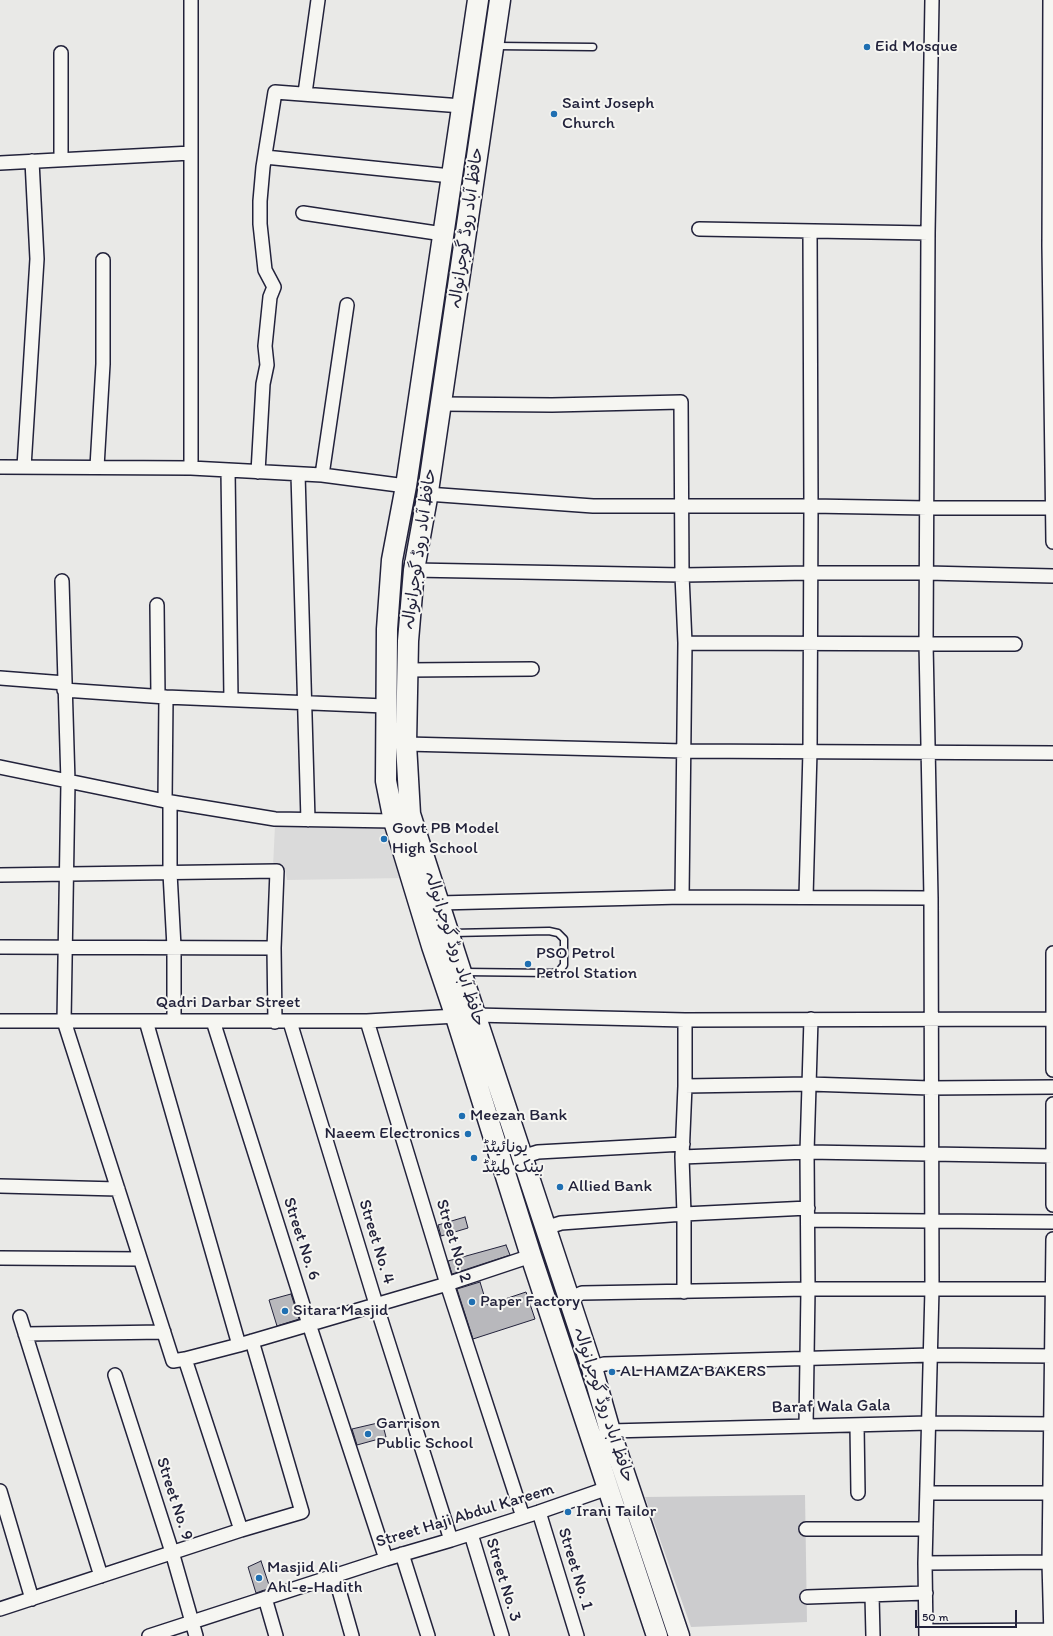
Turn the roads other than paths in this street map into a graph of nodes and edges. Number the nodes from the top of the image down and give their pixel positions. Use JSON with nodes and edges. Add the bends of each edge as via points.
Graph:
{"nodes":[{"id":1,"x":191,"y":0,"type":"edge"},
{"id":2,"x":318,"y":0,"type":"edge"},
{"id":3,"x":478,"y":0,"type":"edge"},
{"id":4,"x":500,"y":0,"type":"edge"},
{"id":5,"x":932,"y":0,"type":"edge"},
{"id":6,"x":1050,"y":0,"type":"edge"},
{"id":7,"x":494,"y":46,"type":"junction"},
{"id":8,"x":593,"y":47,"type":"dead end"},
{"id":9,"x":61,"y":52,"type":"dead end"},
{"id":10,"x":305,"y":93,"type":"junction"},
{"id":11,"x":462,"y":106,"type":"junction"},
{"id":12,"x":191,"y":153,"type":"junction"},
{"id":13,"x":264,"y":157,"type":"junction"},
{"id":14,"x":61,"y":159,"type":"junction"},
{"id":15,"x":32,"y":161,"type":"junction"},
{"id":16,"x":0,"y":163,"type":"edge"},
{"id":17,"x":451,"y":176,"type":"junction"},
{"id":18,"x":303,"y":213,"type":"dead end"},
{"id":19,"x":699,"y":229,"type":"dead end"},
{"id":20,"x":810,"y":231,"type":"junction"},
{"id":21,"x":928,"y":233,"type":"junction"},
{"id":22,"x":443,"y":234,"type":"junction"},
{"id":23,"x":103,"y":260,"type":"dead end"},
{"id":24,"x":347,"y":305,"type":"dead end"},
{"id":25,"x":441,"y":404,"type":"junction"},
{"id":26,"x":0,"y":467,"type":"edge"},
{"id":27,"x":24,"y":467,"type":"junction"},
{"id":28,"x":97,"y":468,"type":"junction"},
{"id":29,"x":191,"y":468,"type":"junction"},
{"id":30,"x":228,"y":470,"type":"junction"},
{"id":31,"x":258,"y":472,"type":"junction"},
{"id":32,"x":298,"y":474,"type":"junction"},
{"id":33,"x":322,"y":475,"type":"junction"},
{"id":34,"x":406,"y":486,"type":"junction"},
{"id":35,"x":428,"y":494,"type":"junction"},
{"id":36,"x":681,"y":506,"type":"junction"},
{"id":37,"x":811,"y":506,"type":"junction"},
{"id":38,"x":927,"y":508,"type":"junction"},
{"id":39,"x":1053,"y":508,"type":"edge"},
{"id":40,"x":1053,"y":542,"type":"edge"},
{"id":41,"x":414,"y":570,"type":"junction"},
{"id":42,"x":811,"y":573,"type":"junction"},
{"id":43,"x":927,"y":573,"type":"junction"},
{"id":44,"x":682,"y":575,"type":"junction"},
{"id":45,"x":1053,"y":576,"type":"edge"},
{"id":46,"x":62,"y":581,"type":"dead end"},
{"id":47,"x":157,"y":605,"type":"dead end"},
{"id":48,"x":685,"y":643,"type":"junction"},
{"id":49,"x":926,"y":643,"type":"junction"},
{"id":50,"x":811,"y":644,"type":"junction"},
{"id":51,"x":1015,"y":644,"type":"dead end"},
{"id":52,"x":532,"y":669,"type":"dead end"},
{"id":53,"x":407,"y":670,"type":"junction"},
{"id":54,"x":0,"y":678,"type":"edge"},
{"id":55,"x":65,"y":687,"type":"junction"},
{"id":56,"x":162,"y":696,"type":"junction"},
{"id":57,"x":231,"y":699,"type":"junction"},
{"id":58,"x":305,"y":703,"type":"junction"},
{"id":59,"x":385,"y":706,"type":"junction"},
{"id":60,"x":406,"y":744,"type":"junction"},
{"id":61,"x":684,"y":750,"type":"junction"},
{"id":62,"x":810,"y":751,"type":"junction"},
{"id":63,"x":928,"y":752,"type":"junction"},
{"id":64,"x":1053,"y":753,"type":"edge"},
{"id":65,"x":0,"y":767,"type":"edge"},
{"id":66,"x":68,"y":782,"type":"junction"},
{"id":67,"x":168,"y":801,"type":"junction"},
{"id":68,"x":308,"y":820,"type":"junction"},
{"id":69,"x":394,"y":821,"type":"junction"},
{"id":70,"x":170,"y":873,"type":"junction"},
{"id":71,"x":0,"y":875,"type":"edge"},
{"id":72,"x":66,"y":875,"type":"junction"},
{"id":73,"x":682,"y":897,"type":"junction"},
{"id":74,"x":806,"y":897,"type":"junction"},
{"id":75,"x":931,"y":898,"type":"junction"},
{"id":76,"x":439,"y":903,"type":"junction"},
{"id":77,"x":448,"y":933,"type":"junction"},
{"id":78,"x":0,"y":947,"type":"edge"},
{"id":79,"x":174,"y":947,"type":"junction"},
{"id":80,"x":66,"y":948,"type":"junction"},
{"id":81,"x":274,"y":948,"type":"junction"},
{"id":82,"x":1053,"y":952,"type":"edge"},
{"id":83,"x":460,"y":972,"type":"junction"},
{"id":84,"x":475,"y":1015,"type":"junction"},
{"id":85,"x":456,"y":1017,"type":"junction"},
{"id":86,"x":930,"y":1018,"type":"junction"},
{"id":87,"x":811,"y":1019,"type":"junction"},
{"id":88,"x":1053,"y":1019,"type":"edge"},
{"id":89,"x":685,"y":1020,"type":"junction"},
{"id":90,"x":0,"y":1021,"type":"edge"},
{"id":91,"x":64,"y":1021,"type":"junction"},
{"id":92,"x":146,"y":1021,"type":"junction"},
{"id":93,"x":174,"y":1021,"type":"junction"},
{"id":94,"x":367,"y":1021,"type":"junction"},
{"id":95,"x":213,"y":1022,"type":"junction"},
{"id":96,"x":275,"y":1022,"type":"junction"},
{"id":97,"x":290,"y":1022,"type":"junction"},
{"id":98,"x":1053,"y":1070,"type":"edge"},
{"id":99,"x":809,"y":1084,"type":"junction"},
{"id":100,"x":685,"y":1086,"type":"junction"},
{"id":101,"x":1053,"y":1087,"type":"edge"},
{"id":102,"x":930,"y":1088,"type":"junction"},
{"id":103,"x":1053,"y":1104,"type":"edge"},
{"id":104,"x":683,"y":1151,"type":"junction"},
{"id":105,"x":807,"y":1152,"type":"junction"},
{"id":106,"x":932,"y":1155,"type":"junction"},
{"id":107,"x":1053,"y":1156,"type":"edge"},
{"id":108,"x":522,"y":1157,"type":"junction"},
{"id":109,"x":0,"y":1186,"type":"edge"},
{"id":110,"x":118,"y":1189,"type":"junction"},
{"id":111,"x":1053,"y":1205,"type":"edge"},
{"id":112,"x":684,"y":1214,"type":"junction"},
{"id":113,"x":808,"y":1214,"type":"junction"},
{"id":114,"x":932,"y":1220,"type":"junction"},
{"id":115,"x":1053,"y":1222,"type":"edge"},
{"id":116,"x":545,"y":1228,"type":"junction"},
{"id":117,"x":1053,"y":1239,"type":"edge"},
{"id":118,"x":531,"y":1256,"type":"junction"},
{"id":119,"x":0,"y":1258,"type":"edge"},
{"id":120,"x":140,"y":1259,"type":"junction"},
{"id":121,"x":447,"y":1284,"type":"junction"},
{"id":122,"x":808,"y":1288,"type":"junction"},
{"id":123,"x":932,"y":1289,"type":"junction"},
{"id":124,"x":1053,"y":1289,"type":"edge"},
{"id":125,"x":684,"y":1292,"type":"junction"},
{"id":126,"x":568,"y":1298,"type":"junction"},
{"id":127,"x":376,"y":1304,"type":"junction"},
{"id":128,"x":20,"y":1317,"type":"dead end"},
{"id":129,"x":309,"y":1324,"type":"junction"},
{"id":130,"x":164,"y":1332,"type":"junction"},
{"id":131,"x":25,"y":1334,"type":"junction"},
{"id":132,"x":252,"y":1341,"type":"junction"},
{"id":133,"x":239,"y":1345,"type":"junction"},
{"id":134,"x":931,"y":1355,"type":"junction"},
{"id":135,"x":1052,"y":1356,"type":"edge"},
{"id":136,"x":185,"y":1359,"type":"junction"},
{"id":137,"x":806,"y":1359,"type":"junction"},
{"id":138,"x":592,"y":1368,"type":"junction"},
{"id":139,"x":115,"y":1375,"type":"dead end"},
{"id":140,"x":929,"y":1423,"type":"junction"},
{"id":141,"x":1052,"y":1424,"type":"edge"},
{"id":142,"x":857,"y":1425,"type":"junction"},
{"id":143,"x":806,"y":1426,"type":"junction"},
{"id":144,"x":610,"y":1431,"type":"junction"},
{"id":145,"x":608,"y":1488,"type":"junction"},
{"id":146,"x":0,"y":1492,"type":"edge"},
{"id":147,"x":858,"y":1493,"type":"dead end"},
{"id":148,"x":927,"y":1493,"type":"junction"},
{"id":149,"x":1052,"y":1493,"type":"edge"},
{"id":150,"x":539,"y":1512,"type":"junction"},
{"id":151,"x":523,"y":1516,"type":"junction"},
{"id":152,"x":806,"y":1529,"type":"dead end"},
{"id":153,"x":926,"y":1529,"type":"junction"},
{"id":154,"x":241,"y":1530,"type":"junction"},
{"id":155,"x":471,"y":1534,"type":"junction"},
{"id":156,"x":451,"y":1540,"type":"junction"},
{"id":157,"x":172,"y":1552,"type":"junction"},
{"id":158,"x":402,"y":1554,"type":"junction"},
{"id":159,"x":386,"y":1559,"type":"junction"},
{"id":160,"x":1051,"y":1562,"type":"edge"},
{"id":161,"x":925,"y":1564,"type":"junction"},
{"id":162,"x":101,"y":1576,"type":"junction"},
{"id":163,"x":335,"y":1576,"type":"junction"},
{"id":164,"x":926,"y":1593,"type":"junction"},
{"id":165,"x":872,"y":1595,"type":"junction"},
{"id":166,"x":807,"y":1597,"type":"dead end"},
{"id":167,"x":265,"y":1598,"type":"junction"},
{"id":168,"x":32,"y":1599,"type":"junction"},
{"id":169,"x":0,"y":1609,"type":"edge"},
{"id":170,"x":192,"y":1623,"type":"junction"},
{"id":171,"x":1051,"y":1632,"type":"edge"},
{"id":172,"x":926,"y":1633,"type":"edge"},
{"id":173,"x":149,"y":1636,"type":"edge"},
{"id":174,"x":196,"y":1636,"type":"edge"},
{"id":175,"x":276,"y":1636,"type":"edge"},
{"id":176,"x":352,"y":1636,"type":"edge"},
{"id":177,"x":428,"y":1636,"type":"edge"},
{"id":178,"x":502,"y":1636,"type":"edge"},
{"id":179,"x":577,"y":1636,"type":"edge"},
{"id":180,"x":657,"y":1636,"type":"edge"},
{"id":181,"x":679,"y":1636,"type":"edge"},
{"id":182,"x":873,"y":1636,"type":"edge"}],
"edges":[{"from":1,"to":12,"type":"street"},
{"from":2,"to":10,"type":"street"},
{"from":3,"to":11,"type":"main road","name":"حافظ آباد روڈ گوجرانوالہ"},
{"from":4,"to":7,"type":"main road","name":"حافظ آباد روڈ گوجرانوالہ"},
{"from":5,"to":21,"type":"street"},
{"from":6,"to":39,"type":"street"},
{"from":7,"to":8,"type":"lane"},
{"from":7,"to":25,"type":"main road","name":"حافظ آباد روڈ گوجرانوالہ"},
{"from":9,"to":14,"type":"street"},
{"from":10,"to":11,"type":"street"},
{"from":10,"to":13,"type":"street","via":[[275,92]]},
{"from":11,"to":17,"type":"main road","name":"حافظ آباد روڈ گوجرانوالہ"},
{"from":12,"to":14,"type":"street"},
{"from":12,"to":29,"type":"street"},
{"from":13,"to":17,"type":"street"},
{"from":13,"to":31,"type":"street","via":[[260,224],[265,270],[274,287],[270,297],[265,346],[267,365],[263,384]]},
{"from":14,"to":15,"type":"street"},
{"from":15,"to":16,"type":"street"},
{"from":15,"to":27,"type":"street","via":[[37,259]]},
{"from":17,"to":22,"type":"main road","name":"حافظ آباد روڈ گوجرانوالہ"},
{"from":18,"to":22,"type":"street"},
{"from":19,"to":20,"type":"street"},
{"from":20,"to":21,"type":"street"},
{"from":20,"to":37,"type":"street"},
{"from":21,"to":38,"type":"street"},
{"from":22,"to":34,"type":"main road","name":"حافظ آباد روڈ گوجرانوالہ"},
{"from":23,"to":28,"type":"street","via":[[103,364]]},
{"from":24,"to":33,"type":"street"},
{"from":25,"to":35,"type":"main road","name":"حافظ آباد روڈ گوجرانوالہ"},
{"from":25,"to":36,"type":"street","via":[[681,402]]},
{"from":26,"to":27,"type":"street"},
{"from":27,"to":28,"type":"street"},
{"from":28,"to":29,"type":"street"},
{"from":29,"to":30,"type":"street"},
{"from":30,"to":31,"type":"street"},
{"from":30,"to":57,"type":"street"},
{"from":31,"to":32,"type":"street"},
{"from":32,"to":33,"type":"street"},
{"from":32,"to":58,"type":"street"},
{"from":33,"to":34,"type":"street"},
{"from":34,"to":59,"type":"main road","name":"حافظ آباد روڈ گوجرانوالہ","via":[[392,560],[386,629]]},
{"from":35,"to":36,"type":"street","via":[[592,506]]},
{"from":35,"to":41,"type":"main road","name":"حافظ آباد روڈ گوجرانوالہ"},
{"from":36,"to":37,"type":"street"},
{"from":36,"to":44,"type":"street"},
{"from":37,"to":38,"type":"street"},
{"from":37,"to":42,"type":"street"},
{"from":38,"to":39,"type":"street"},
{"from":38,"to":43,"type":"street"},
{"from":39,"to":40,"type":"street"},
{"from":41,"to":44,"type":"street"},
{"from":41,"to":53,"type":"main road","name":"حافظ آباد روڈ گوجرانوالہ"},
{"from":42,"to":43,"type":"street"},
{"from":42,"to":44,"type":"street"},
{"from":42,"to":50,"type":"street"},
{"from":43,"to":45,"type":"street"},
{"from":43,"to":49,"type":"street"},
{"from":44,"to":48,"type":"street"},
{"from":46,"to":55,"type":"street"},
{"from":47,"to":56,"type":"street"},
{"from":48,"to":50,"type":"street"},
{"from":48,"to":61,"type":"street"},
{"from":49,"to":50,"type":"street"},
{"from":49,"to":51,"type":"street"},
{"from":49,"to":63,"type":"street"},
{"from":50,"to":62,"type":"street"},
{"from":52,"to":53,"type":"street"},
{"from":53,"to":60,"type":"main road","name":"حافظ آباد روڈ گوجرانوالہ"},
{"from":54,"to":55,"type":"street"},
{"from":55,"to":56,"type":"street"},
{"from":55,"to":66,"type":"street"},
{"from":56,"to":57,"type":"street"},
{"from":56,"to":67,"type":"street"},
{"from":57,"to":58,"type":"street"},
{"from":58,"to":59,"type":"street"},
{"from":58,"to":68,"type":"street"},
{"from":59,"to":69,"type":"main road","name":"حافظ آباد روڈ گوجرانوالہ","via":[[386,781]]},
{"from":60,"to":61,"type":"street"},
{"from":60,"to":76,"type":"main road","name":"حافظ آباد روڈ گوجرانوالہ","via":[[410,814]]},
{"from":61,"to":62,"type":"street"},
{"from":61,"to":73,"type":"street"},
{"from":62,"to":63,"type":"street"},
{"from":62,"to":74,"type":"street"},
{"from":63,"to":64,"type":"street"},
{"from":63,"to":75,"type":"street"},
{"from":65,"to":66,"type":"street"},
{"from":66,"to":67,"type":"street"},
{"from":66,"to":72,"type":"street"},
{"from":67,"to":68,"type":"street","via":[[275,820]]},
{"from":67,"to":70,"type":"street"},
{"from":68,"to":69,"type":"street"},
{"from":69,"to":85,"type":"main road","name":"حافظ آباد روڈ گوجرانوالہ"},
{"from":70,"to":72,"type":"street"},
{"from":70,"to":79,"type":"street"},
{"from":70,"to":81,"type":"street","via":[[276,871]]},
{"from":71,"to":72,"type":"street"},
{"from":72,"to":80,"type":"street"},
{"from":73,"to":74,"type":"street"},
{"from":73,"to":76,"type":"street"},
{"from":74,"to":75,"type":"street"},
{"from":75,"to":86,"type":"street"},
{"from":76,"to":77,"type":"main road","name":"حافظ آباد روڈ گوجرانوالہ"},
{"from":77,"to":83,"type":"main road","name":"حافظ آباد روڈ گوجرانوالہ"},
{"from":77,"to":83,"type":"lane","via":[[550,931],[558,933],[564,939],[564,965],[559,971]]},
{"from":78,"to":80,"type":"street"},
{"from":79,"to":80,"type":"street"},
{"from":79,"to":81,"type":"street"},
{"from":79,"to":93,"type":"street"},
{"from":80,"to":91,"type":"street"},
{"from":81,"to":96,"type":"street"},
{"from":82,"to":88,"type":"street"},
{"from":83,"to":84,"type":"main road","name":"حافظ آباد روڈ گوجرانوالہ"},
{"from":84,"to":85,"type":"street","name":"Qadri Darbar Street"},
{"from":84,"to":89,"type":"street","name":"Qadri Darbar Street"},
{"from":84,"to":108,"type":"main road","name":"حافظ آباد روڈ گوجرانوالہ"},
{"from":85,"to":94,"type":"street","name":"Qadri Darbar Street"},
{"from":85,"to":118,"type":"main road","name":"حافظ آباد روڈ گوجرانوالہ"},
{"from":86,"to":87,"type":"street","name":"Qadri Darbar Street"},
{"from":86,"to":88,"type":"street","name":"Qadri Darbar Street"},
{"from":86,"to":102,"type":"street"},
{"from":87,"to":89,"type":"street","name":"Qadri Darbar Street"},
{"from":87,"to":99,"type":"street"},
{"from":88,"to":98,"type":"street"},
{"from":89,"to":100,"type":"street"},
{"from":90,"to":91,"type":"street","name":"Qadri Darbar Street"},
{"from":91,"to":92,"type":"street","name":"Qadri Darbar Street"},
{"from":91,"to":110,"type":"street"},
{"from":92,"to":93,"type":"street","name":"Qadri Darbar Street"},
{"from":92,"to":133,"type":"street"},
{"from":93,"to":95,"type":"street","name":"Qadri Darbar Street"},
{"from":94,"to":97,"type":"street","name":"Qadri Darbar Street"},
{"from":94,"to":121,"type":"street","name":"Street No. 2"},
{"from":95,"to":96,"type":"street","name":"Qadri Darbar Street"},
{"from":95,"to":129,"type":"street","name":"Street No. 6"},
{"from":96,"to":97,"type":"street","name":"Qadri Darbar Street"},
{"from":97,"to":127,"type":"street","name":"Street No. 4"},
{"from":99,"to":100,"type":"street"},
{"from":99,"to":102,"type":"street"},
{"from":99,"to":105,"type":"street"},
{"from":100,"to":104,"type":"street"},
{"from":101,"to":102,"type":"street"},
{"from":102,"to":106,"type":"street"},
{"from":103,"to":107,"type":"street"},
{"from":104,"to":105,"type":"street"},
{"from":104,"to":108,"type":"street","via":[[538,1152]]},
{"from":104,"to":112,"type":"street"},
{"from":105,"to":106,"type":"street"},
{"from":105,"to":113,"type":"street"},
{"from":106,"to":107,"type":"street"},
{"from":106,"to":114,"type":"street"},
{"from":107,"to":111,"type":"street"},
{"from":108,"to":116,"type":"main road","name":"حافظ آباد روڈ گوجرانوالہ"},
{"from":109,"to":110,"type":"street"},
{"from":110,"to":120,"type":"street"},
{"from":112,"to":113,"type":"street"},
{"from":112,"to":116,"type":"street","via":[[562,1223]]},
{"from":112,"to":125,"type":"street"},
{"from":113,"to":114,"type":"street"},
{"from":113,"to":122,"type":"street"},
{"from":114,"to":115,"type":"street"},
{"from":114,"to":123,"type":"street"},
{"from":116,"to":126,"type":"main road","name":"حافظ آباد روڈ گوجرانوالہ"},
{"from":117,"to":124,"type":"street"},
{"from":118,"to":121,"type":"street"},
{"from":118,"to":145,"type":"main road","name":"حافظ آباد روڈ گوجرانوالہ"},
{"from":119,"to":120,"type":"street"},
{"from":120,"to":130,"type":"street"},
{"from":121,"to":127,"type":"street"},
{"from":121,"to":151,"type":"street","name":"Street No. 2"},
{"from":122,"to":123,"type":"street"},
{"from":122,"to":125,"type":"street"},
{"from":122,"to":137,"type":"street"},
{"from":123,"to":124,"type":"street"},
{"from":123,"to":134,"type":"street"},
{"from":124,"to":135,"type":"street"},
{"from":125,"to":126,"type":"street","via":[[582,1293]]},
{"from":126,"to":138,"type":"main road","name":"حافظ آباد روڈ گوجرانوالہ"},
{"from":127,"to":129,"type":"street"},
{"from":127,"to":156,"type":"street","name":"Street No. 4"},
{"from":128,"to":131,"type":"street"},
{"from":129,"to":132,"type":"street"},
{"from":129,"to":159,"type":"street","name":"Street No. 6"},
{"from":130,"to":131,"type":"street"},
{"from":130,"to":136,"type":"street","via":[[173,1361]]},
{"from":131,"to":162,"type":"street"},
{"from":132,"to":133,"type":"street"},
{"from":132,"to":154,"type":"street","via":[[302,1512]]},
{"from":133,"to":136,"type":"street"},
{"from":134,"to":135,"type":"street"},
{"from":134,"to":137,"type":"street"},
{"from":134,"to":140,"type":"street"},
{"from":135,"to":141,"type":"street"},
{"from":136,"to":154,"type":"street"},
{"from":137,"to":138,"type":"street","via":[[604,1364]]},
{"from":137,"to":143,"type":"street"},
{"from":138,"to":144,"type":"main road","name":"حافظ آباد روڈ گوجرانوالہ"},
{"from":139,"to":157,"type":"street","name":"Street No. 9"},
{"from":140,"to":141,"type":"street","name":"Baraf Wala Gala"},
{"from":140,"to":142,"type":"street","name":"Baraf Wala Gala"},
{"from":140,"to":148,"type":"street"},
{"from":141,"to":149,"type":"street"},
{"from":142,"to":143,"type":"street","name":"Baraf Wala Gala"},
{"from":142,"to":147,"type":"street"},
{"from":143,"to":144,"type":"street","name":"Baraf Wala Gala"},
{"from":144,"to":181,"type":"main road","name":"حافظ آباد روڈ گوجرانوالہ"},
{"from":145,"to":150,"type":"street","name":"Street Haji Abdul Kareem"},
{"from":145,"to":180,"type":"main road","name":"حافظ آباد روڈ گوجرانوالہ"},
{"from":146,"to":168,"type":"street"},
{"from":148,"to":149,"type":"street"},
{"from":148,"to":153,"type":"street"},
{"from":149,"to":160,"type":"street"},
{"from":150,"to":151,"type":"street","name":"Street Haji Abdul Kareem"},
{"from":150,"to":179,"type":"street","name":"Street No. 1"},
{"from":151,"to":155,"type":"street","name":"Street Haji Abdul Kareem"},
{"from":152,"to":153,"type":"street"},
{"from":153,"to":161,"type":"street"},
{"from":154,"to":157,"type":"street"},
{"from":155,"to":156,"type":"street","name":"Street Haji Abdul Kareem"},
{"from":155,"to":178,"type":"street","name":"Street No. 3"},
{"from":156,"to":158,"type":"street","name":"Street Haji Abdul Kareem"},
{"from":157,"to":162,"type":"street"},
{"from":157,"to":170,"type":"street","name":"Street No. 9"},
{"from":158,"to":159,"type":"street","name":"Street Haji Abdul Kareem"},
{"from":158,"to":177,"type":"street"},
{"from":159,"to":163,"type":"street","name":"Street Haji Abdul Kareem"},
{"from":160,"to":161,"type":"street"},
{"from":160,"to":171,"type":"street"},
{"from":161,"to":164,"type":"street"},
{"from":162,"to":168,"type":"street"},
{"from":163,"to":167,"type":"street","name":"Street Haji Abdul Kareem"},
{"from":163,"to":176,"type":"street"},
{"from":164,"to":165,"type":"street"},
{"from":164,"to":172,"type":"street"},
{"from":165,"to":166,"type":"street"},
{"from":165,"to":182,"type":"street"},
{"from":167,"to":170,"type":"street","name":"Street Haji Abdul Kareem"},
{"from":167,"to":175,"type":"street"},
{"from":168,"to":169,"type":"street"},
{"from":170,"to":173,"type":"street","name":"Street Haji Abdul Kareem"},
{"from":170,"to":174,"type":"street","name":"Street No. 9"},
{"from":171,"to":172,"type":"street"}]}
